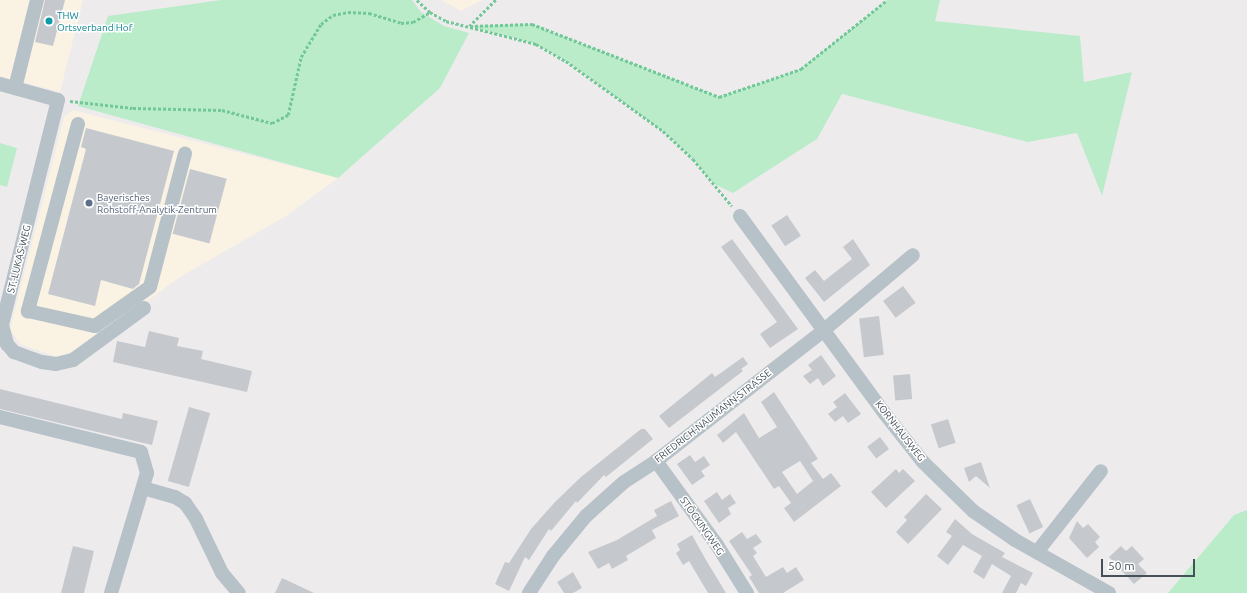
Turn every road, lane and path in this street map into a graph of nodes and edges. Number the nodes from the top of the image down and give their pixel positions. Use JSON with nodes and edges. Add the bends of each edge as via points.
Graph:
{"nodes":[{"id":1,"x":37,"y":0,"type":"edge"},
{"id":2,"x":417,"y":0,"type":"edge"},
{"id":3,"x":496,"y":0,"type":"edge"},
{"id":4,"x":887,"y":0,"type":"edge"},
{"id":5,"x":430,"y":12,"type":"junction"},
{"id":6,"x":470,"y":26,"type":"junction"},
{"id":7,"x":0,"y":84,"type":"edge"},
{"id":8,"x":15,"y":88,"type":"junction"},
{"id":9,"x":58,"y":100,"type":"junction"},
{"id":10,"x":78,"y":124,"type":"dead end"},
{"id":11,"x":185,"y":154,"type":"dead end"},
{"id":12,"x":740,"y":216,"type":"joint"},
{"id":13,"x":913,"y":255,"type":"dead end"},
{"id":14,"x":18,"y":266,"type":"junction"},
{"id":15,"x":38,"y":272,"type":"junction"},
{"id":16,"x":144,"y":308,"type":"dead end"},
{"id":17,"x":824,"y":330,"type":"junction"},
{"id":18,"x":0,"y":417,"type":"edge"},
{"id":19,"x":656,"y":461,"type":"junction"},
{"id":20,"x":1101,"y":471,"type":"dead end"},
{"id":21,"x":143,"y":488,"type":"junction"},
{"id":22,"x":1037,"y":552,"type":"junction"},
{"id":23,"x":111,"y":593,"type":"edge"},
{"id":24,"x":239,"y":593,"type":"edge"},
{"id":25,"x":529,"y":593,"type":"edge"},
{"id":26,"x":747,"y":593,"type":"edge"},
{"id":27,"x":1109,"y":593,"type":"edge"}],
"edges":[{"from":1,"to":8,"type":"street"},
{"from":2,"to":5,"type":"path"},
{"from":3,"to":6,"type":"path"},
{"from":4,"to":6,"type":"path","via":[[801,69],[719,97],[532,24]]},
{"from":5,"to":6,"type":"path","via":[[446,21]]},
{"from":5,"to":9,"type":"path","via":[[413,22],[401,23],[369,13],[348,12],[333,15],[321,24],[301,57],[288,115],[272,123],[222,110],[133,108]]},
{"from":6,"to":12,"type":"path","via":[[536,44],[566,61],[668,136],[693,159]]},
{"from":7,"to":8,"type":"street"},
{"from":8,"to":9,"type":"street"},
{"from":9,"to":14,"type":"street","name":"ST.-LUKAS-WEG"},
{"from":10,"to":15,"type":"street"},
{"from":11,"to":15,"type":"street","via":[[150,287],[95,326],[28,311]]},
{"from":12,"to":17,"type":"street","name":"KORNHAUSWEG"},
{"from":13,"to":17,"type":"street","name":"FRIEDRICH-NAUMANN-STRASSE"},
{"from":14,"to":15,"type":"street"},
{"from":14,"to":16,"type":"street","name":"ST.-LUKAS-WEG","via":[[2,325],[3,334],[14,352],[42,362],[56,364],[73,360]]},
{"from":17,"to":19,"type":"street","name":"FRIEDRICH-NAUMANN-STRASSE"},
{"from":17,"to":22,"type":"street","name":"KORNHAUSWEG","via":[[923,462],[973,511]]},
{"from":18,"to":21,"type":"street","via":[[141,452],[147,473]]},
{"from":19,"to":25,"type":"street","name":"FRIEDRICH-NAUMANN-STRASSE","via":[[624,482],[586,516],[553,556]]},
{"from":19,"to":26,"type":"street","name":"STÖCKINGWEG","via":[[717,545]]},
{"from":20,"to":22,"type":"street"},
{"from":21,"to":23,"type":"street"},
{"from":21,"to":24,"type":"street","via":[[175,497],[185,503],[196,519],[222,573]]},
{"from":22,"to":27,"type":"street","name":"KORNHAUSWEG"}]}
